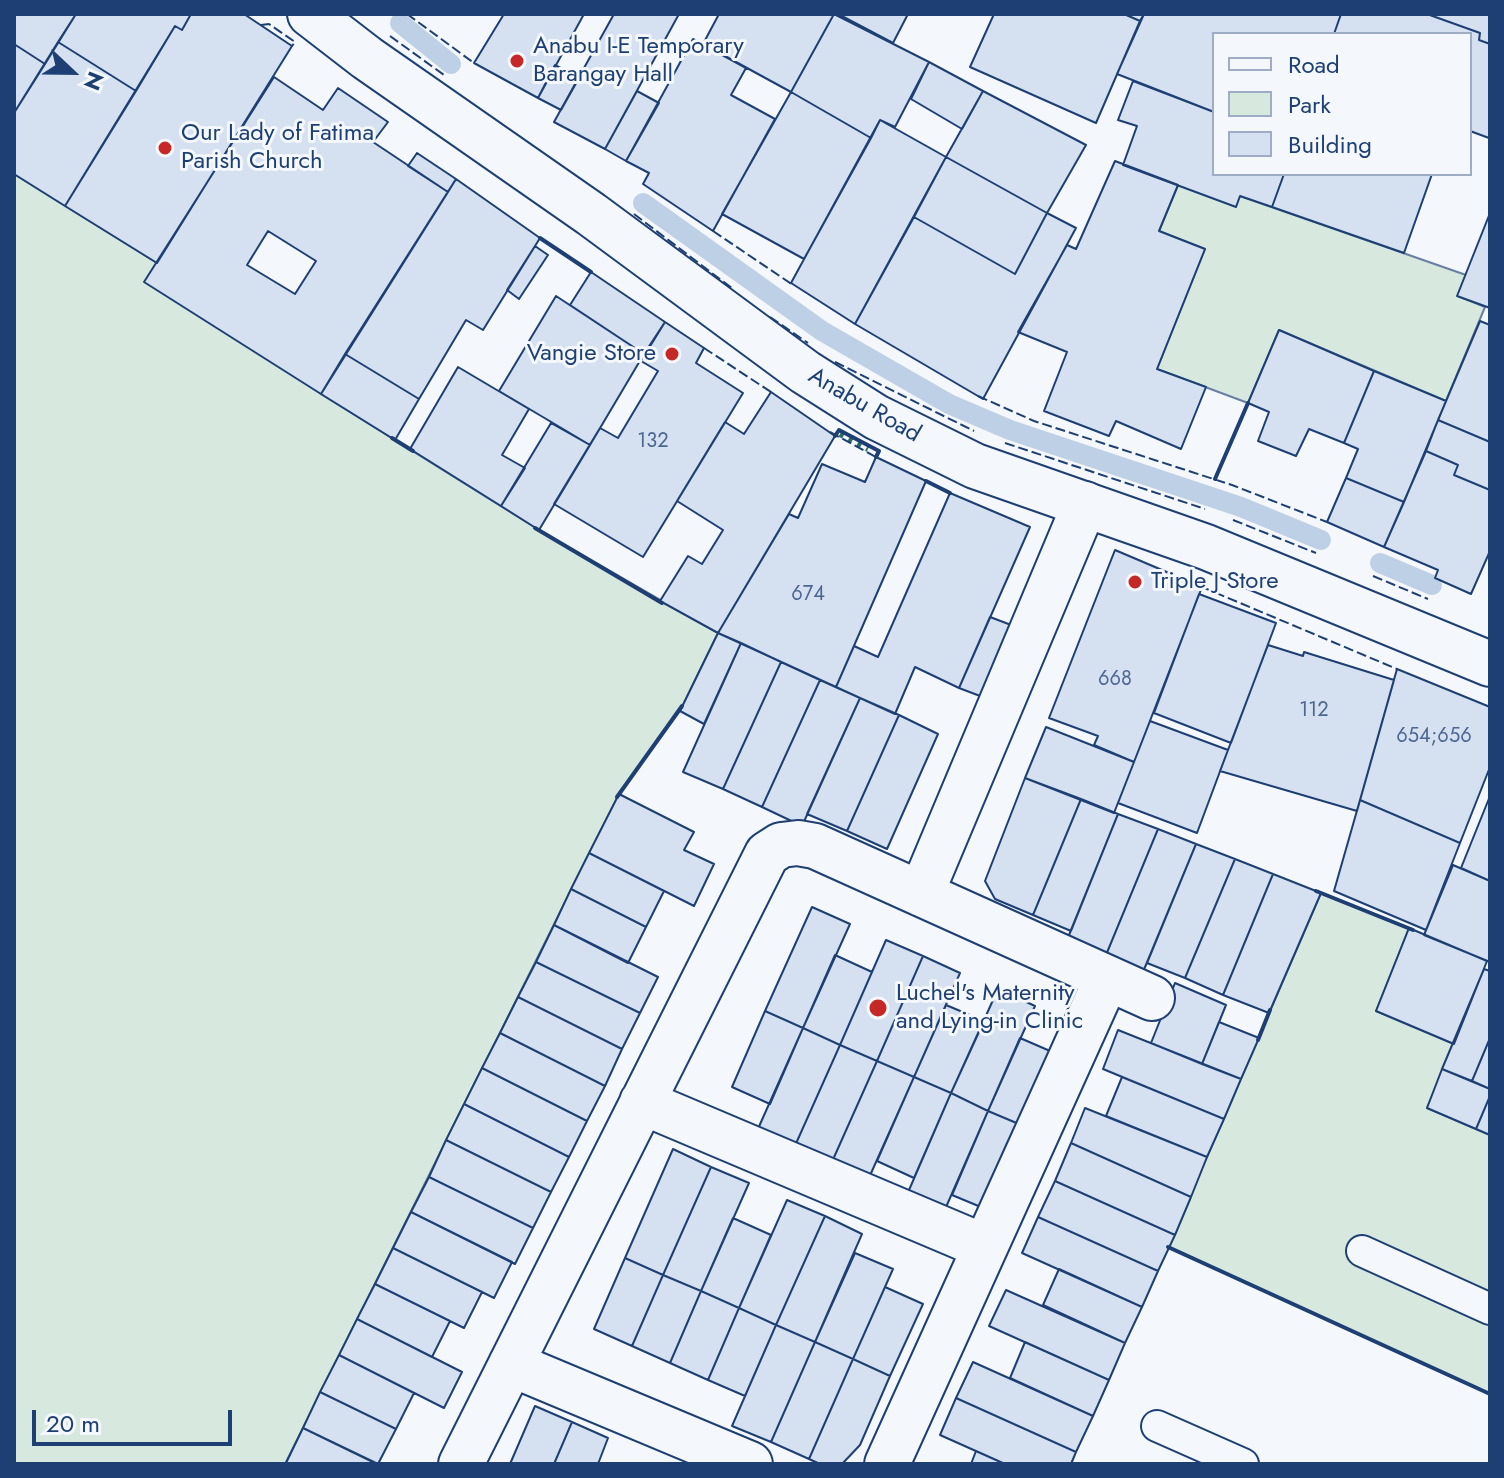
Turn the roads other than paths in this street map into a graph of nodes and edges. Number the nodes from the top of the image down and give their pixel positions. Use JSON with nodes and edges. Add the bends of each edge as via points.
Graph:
{"nodes":[{"id":1,"x":310,"y":14,"type":"edge"},
{"id":2,"x":1085,"y":504,"type":"junction"},
{"id":3,"x":1490,"y":664,"type":"edge"},
{"id":4,"x":921,"y":894,"type":"junction"},
{"id":5,"x":1107,"y":978,"type":"junction"},
{"id":6,"x":1152,"y":998,"type":"dead end"},
{"id":7,"x":642,"y":1102,"type":"junction"},
{"id":8,"x":985,"y":1247,"type":"junction"},
{"id":9,"x":1362,"y":1251,"type":"dead end"},
{"id":10,"x":1490,"y":1309,"type":"edge"},
{"id":11,"x":511,"y":1364,"type":"junction"},
{"id":12,"x":1157,"y":1426,"type":"dead end"},
{"id":13,"x":461,"y":1464,"type":"edge"},
{"id":14,"x":750,"y":1464,"type":"edge"},
{"id":15,"x":887,"y":1464,"type":"edge"},
{"id":16,"x":1243,"y":1464,"type":"edge"}],
"edges":[{"from":1,"to":2,"type":"street","name":"Anabu Road","via":[[853,405],[975,466]]},
{"from":2,"to":3,"type":"street","name":"Anabu Road","via":[[1206,547]]},
{"from":2,"to":4,"type":"street"},
{"from":4,"to":5,"type":"street"},
{"from":4,"to":7,"type":"street","via":[[815,846],[781,845],[767,854]]},
{"from":5,"to":6,"type":"street"},
{"from":5,"to":8,"type":"street"},
{"from":7,"to":8,"type":"street"},
{"from":7,"to":11,"type":"street"},
{"from":8,"to":15,"type":"street"},
{"from":9,"to":10,"type":"lane"},
{"from":11,"to":13,"type":"street"},
{"from":11,"to":14,"type":"street"},
{"from":12,"to":16,"type":"lane"}]}
